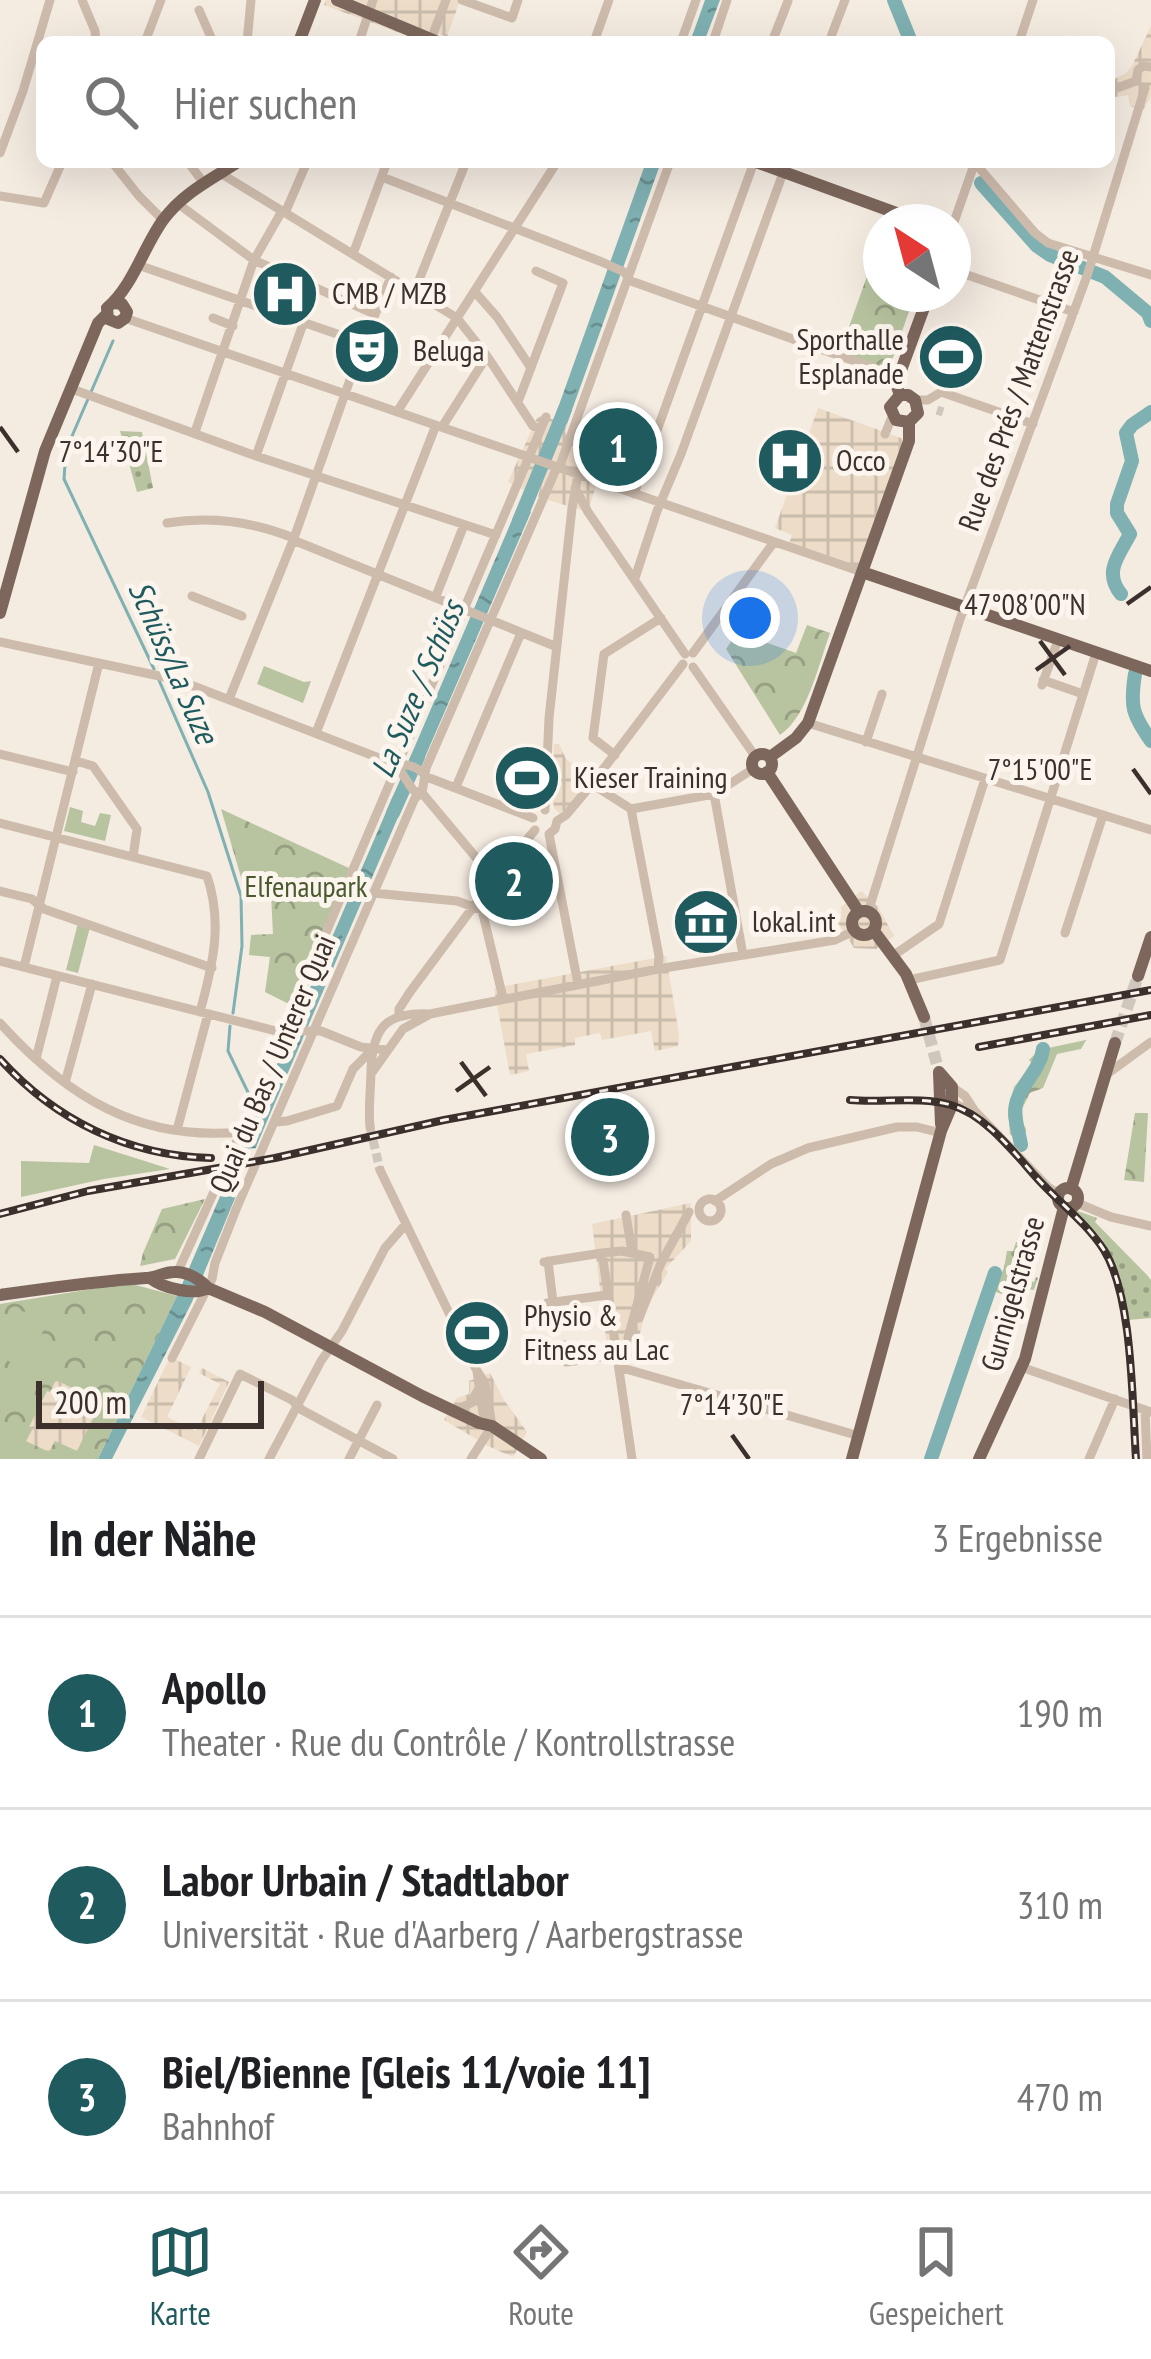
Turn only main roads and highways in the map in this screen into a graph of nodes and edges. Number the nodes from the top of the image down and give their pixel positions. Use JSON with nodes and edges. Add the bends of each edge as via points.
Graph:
{"nodes":[{"id":1,"x":315,"y":0,"type":"edge"},
{"id":2,"x":337,"y":0,"type":"edge"},
{"id":3,"x":371,"y":6,"type":"edge"},
{"id":4,"x":301,"y":36,"type":"edge"},
{"id":5,"x":424,"y":36,"type":"edge"},
{"id":6,"x":228,"y":168,"type":"edge"},
{"id":7,"x":787,"y":168,"type":"edge"},
{"id":8,"x":876,"y":204,"type":"edge"},
{"id":9,"x":922,"y":312,"type":"edge"},
{"id":10,"x":899,"y":395,"type":"junction"},
{"id":11,"x":909,"y":422,"type":"junction"},
{"id":12,"x":862,"y":572,"type":"junction"},
{"id":13,"x":0,"y":613,"type":"edge"},
{"id":14,"x":1151,"y":671,"type":"edge"},
{"id":15,"x":864,"y":912,"type":"junction"},
{"id":16,"x":874,"y":931,"type":"junction"},
{"id":17,"x":1151,"y":937,"type":"edge"},
{"id":18,"x":1138,"y":976,"type":"tunnel mouth"},
{"id":19,"x":924,"y":1017,"type":"tunnel mouth"},
{"id":20,"x":1115,"y":1043,"type":"tunnel mouth"},
{"id":21,"x":938,"y":1070,"type":"tunnel mouth"},
{"id":22,"x":150,"y":1278,"type":"junction"},
{"id":23,"x":203,"y":1287,"type":"junction"},
{"id":24,"x":0,"y":1295,"type":"edge"},
{"id":25,"x":541,"y":1459,"type":"edge"},
{"id":26,"x":852,"y":1459,"type":"edge"},
{"id":27,"x":979,"y":1459,"type":"edge"}],
"edges":[{"from":1,"to":4,"type":"main road"},
{"from":2,"to":3,"type":"main road"},
{"from":3,"to":5,"type":"main road"},
{"from":6,"to":13,"type":"main road","via":[[177,203],[117,313],[98,323],[83,394],[40,466]]},
{"from":7,"to":8,"type":"main road"},
{"from":9,"to":10,"type":"main road"},
{"from":10,"to":11,"type":"main road","via":[[892,417]]},
{"from":10,"to":11,"type":"main road","via":[[916,402]]},
{"from":11,"to":12,"type":"main road"},
{"from":12,"to":14,"type":"main road"},
{"from":12,"to":15,"type":"main road","via":[[808,723],[761,764]]},
{"from":15,"to":16,"type":"main road","via":[[876,920]]},
{"from":15,"to":16,"type":"main road","via":[[852,920],[854,931]]},
{"from":16,"to":19,"type":"main road"},
{"from":17,"to":18,"type":"main road"},
{"from":20,"to":27,"type":"main road","name":"Gurnigelstrasse","via":[[1022,1367]]},
{"from":21,"to":26,"type":"main road","via":[[949,1093],[941,1132]]},
{"from":22,"to":23,"type":"main road"},
{"from":22,"to":23,"type":"main road","via":[[180,1272]]},
{"from":22,"to":24,"type":"main road"},
{"from":23,"to":25,"type":"main road","via":[[492,1426]]}]}
